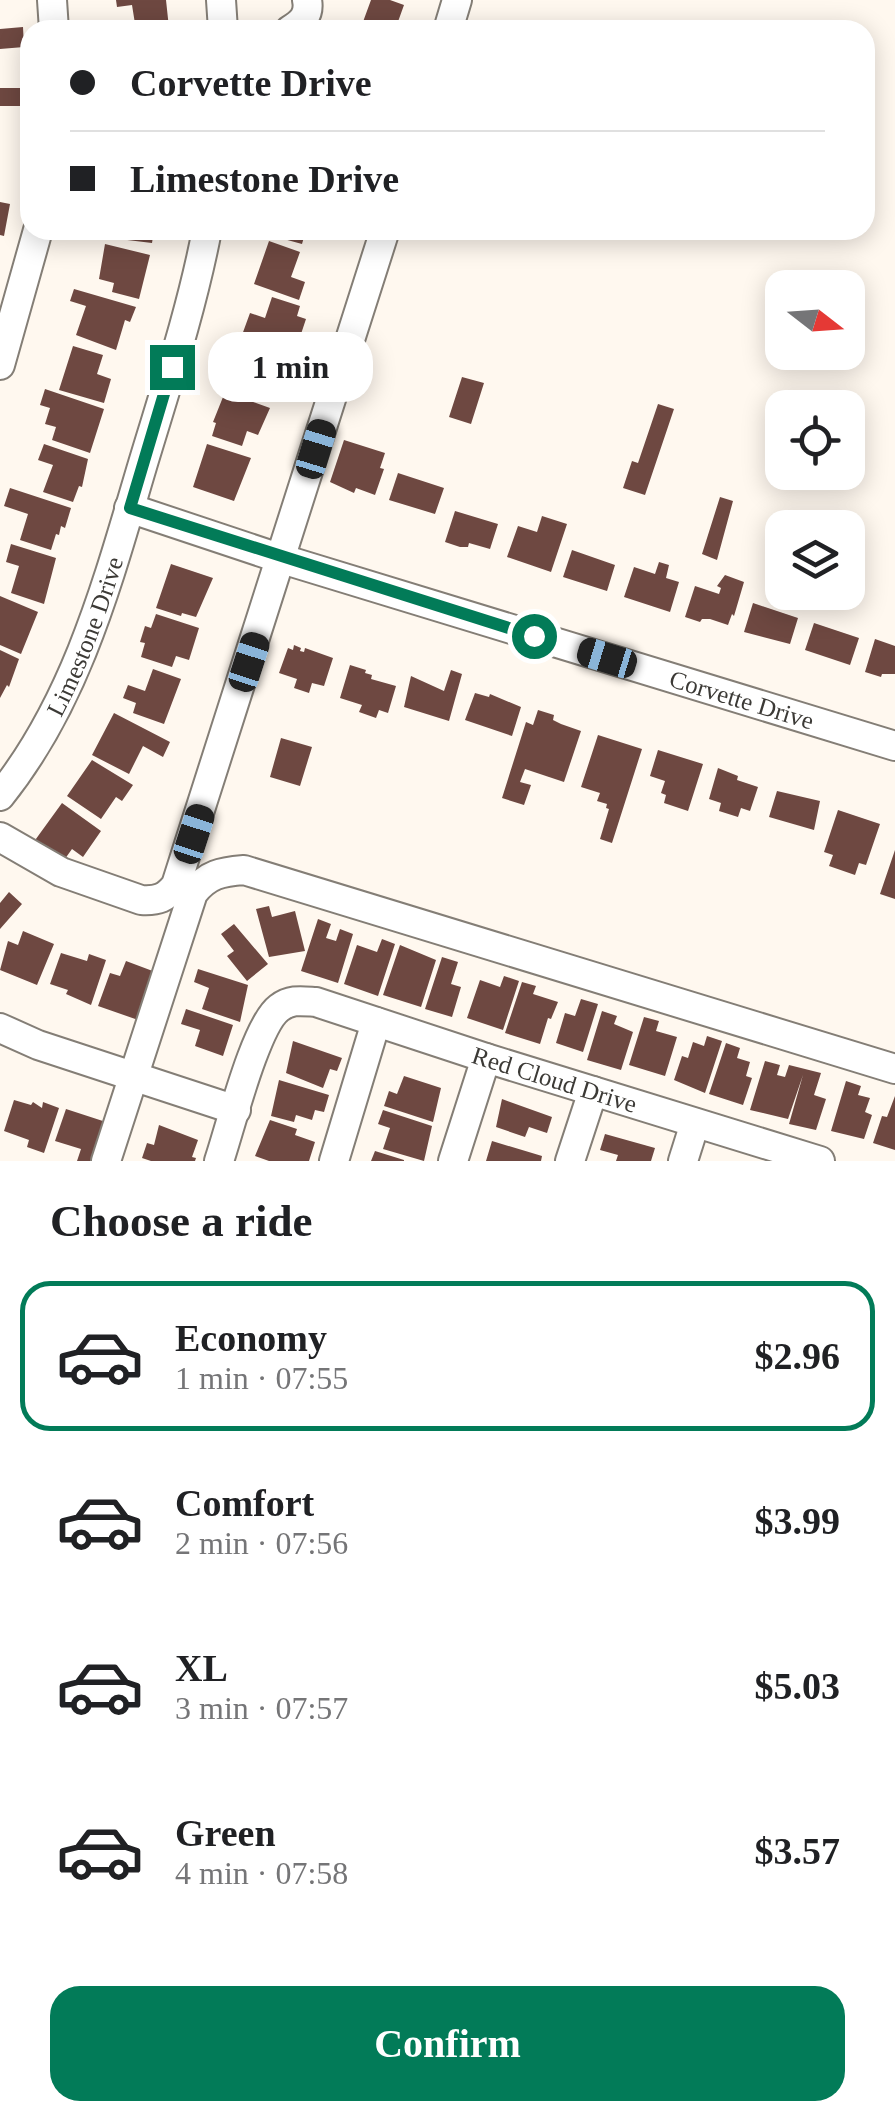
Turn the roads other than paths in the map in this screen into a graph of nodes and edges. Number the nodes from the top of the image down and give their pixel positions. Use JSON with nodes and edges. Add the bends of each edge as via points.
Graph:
{"nodes":[{"id":1,"x":35,"y":240,"type":"edge"},
{"id":2,"x":205,"y":240,"type":"edge"},
{"id":3,"x":382,"y":240,"type":"edge"},
{"id":4,"x":0,"y":365,"type":"edge"},
{"id":5,"x":130,"y":508,"type":"junction"},
{"id":6,"x":282,"y":559,"type":"junction"},
{"id":7,"x":895,"y":746,"type":"edge"},
{"id":8,"x":0,"y":796,"type":"edge"},
{"id":9,"x":0,"y":837,"type":"edge"},
{"id":10,"x":376,"y":1022,"type":"junction"},
{"id":11,"x":0,"y":1028,"type":"edge"},
{"id":12,"x":486,"y":1058,"type":"junction"},
{"id":13,"x":895,"y":1069,"type":"edge"},
{"id":14,"x":134,"y":1077,"type":"junction"},
{"id":15,"x":593,"y":1091,"type":"junction"},
{"id":16,"x":236,"y":1110,"type":"junction"},
{"id":17,"x":695,"y":1123,"type":"junction"},
{"id":18,"x":807,"y":1159,"type":"edge"},
{"id":19,"x":106,"y":1161,"type":"edge"},
{"id":20,"x":219,"y":1161,"type":"edge"},
{"id":21,"x":334,"y":1161,"type":"edge"},
{"id":22,"x":453,"y":1161,"type":"edge"},
{"id":23,"x":570,"y":1161,"type":"edge"},
{"id":24,"x":683,"y":1161,"type":"edge"}],
"edges":[{"from":1,"to":4,"type":"street"},
{"from":2,"to":5,"type":"street","name":"Limestone Drive"},
{"from":3,"to":6,"type":"street"},
{"from":5,"to":6,"type":"street","name":"Corvette Drive"},
{"from":5,"to":8,"type":"street","name":"Limestone Drive","via":[[79,662],[48,728]]},
{"from":6,"to":7,"type":"street","name":"Corvette Drive"},
{"from":6,"to":9,"type":"street","via":[[184,868],[167,897],[141,900],[79,880]]},
{"from":10,"to":12,"type":"street","name":"Red Cloud Drive"},
{"from":10,"to":16,"type":"street","name":"Red Cloud Drive","via":[[290,1000],[262,1031]]},
{"from":10,"to":21,"type":"street"},
{"from":11,"to":14,"type":"street"},
{"from":12,"to":15,"type":"street","name":"Red Cloud Drive"},
{"from":12,"to":22,"type":"street"},
{"from":13,"to":14,"type":"street","via":[[244,870],[218,872],[193,893]]},
{"from":14,"to":16,"type":"street"},
{"from":14,"to":19,"type":"street"},
{"from":15,"to":17,"type":"street","name":"Red Cloud Drive"},
{"from":15,"to":23,"type":"street"},
{"from":16,"to":20,"type":"street"},
{"from":17,"to":18,"type":"street","name":"Red Cloud Drive"},
{"from":17,"to":24,"type":"street"}]}
